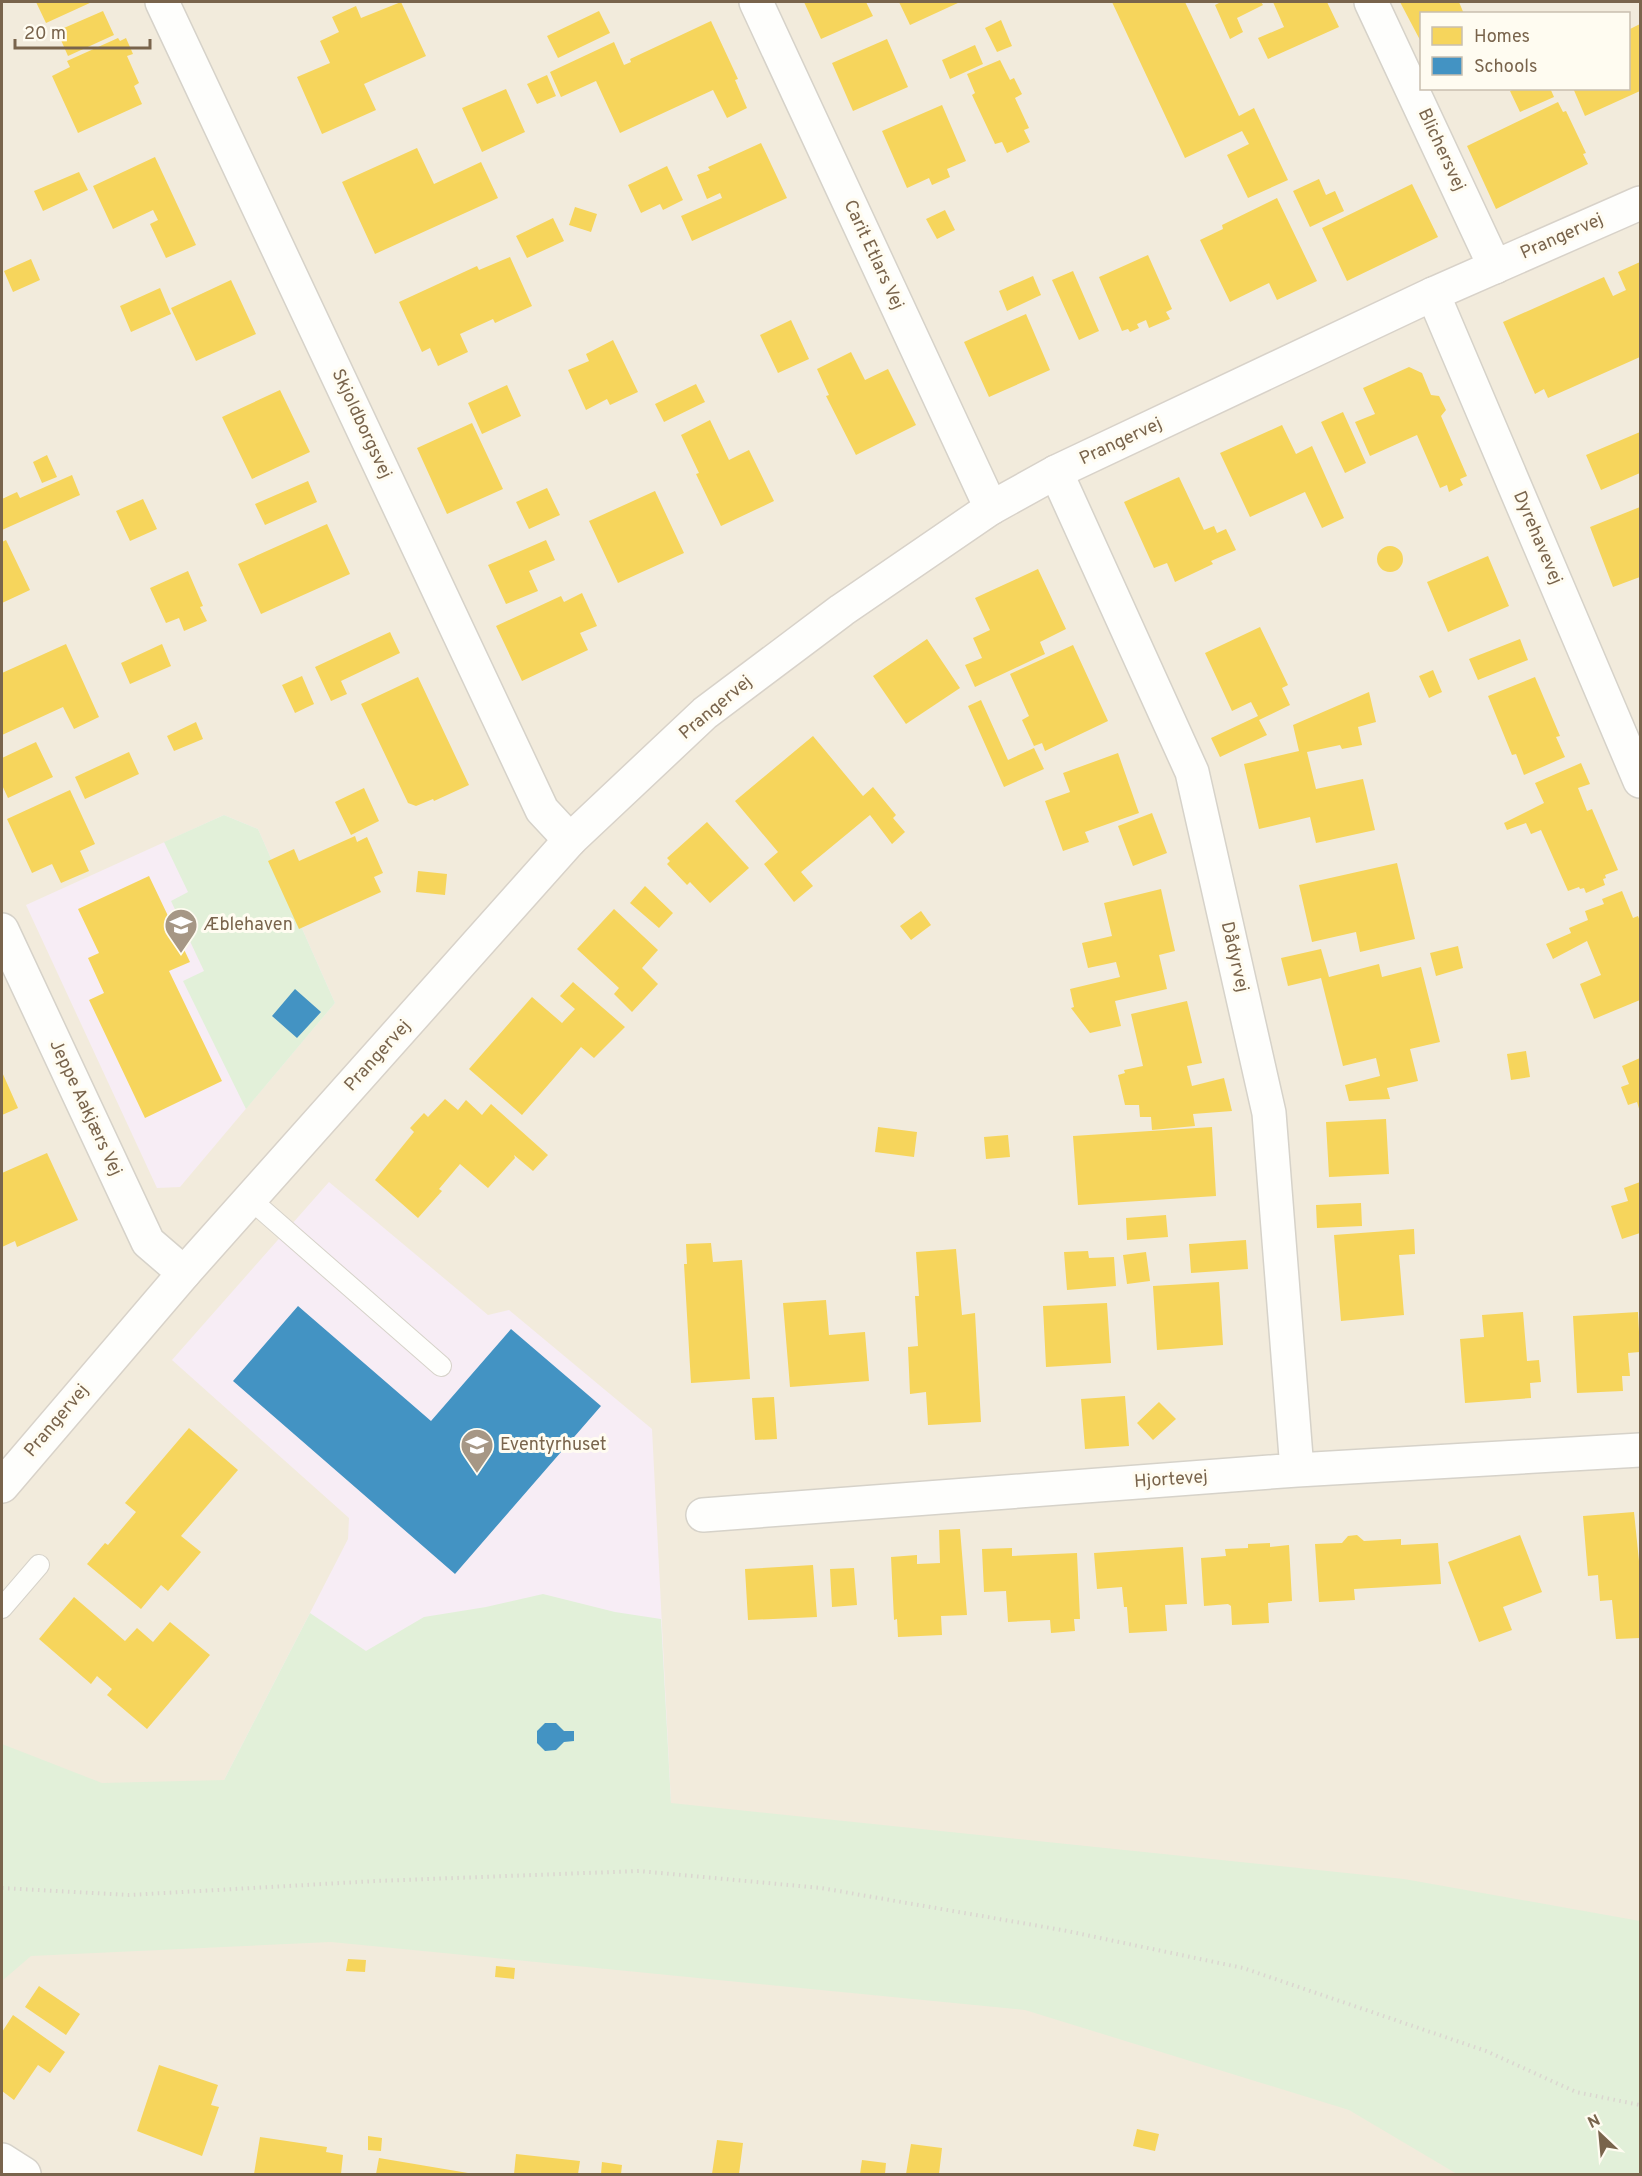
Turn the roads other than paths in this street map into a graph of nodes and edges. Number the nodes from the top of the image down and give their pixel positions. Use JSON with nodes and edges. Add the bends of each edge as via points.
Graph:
{"nodes":[{"id":1,"x":162,"y":2,"type":"edge"},
{"id":2,"x":756,"y":2,"type":"edge"},
{"id":3,"x":1371,"y":2,"type":"edge"},
{"id":4,"x":1641,"y":203,"type":"edge"},
{"id":5,"x":1495,"y":267,"type":"junction"},
{"id":6,"x":1433,"y":294,"type":"junction"},
{"id":7,"x":1056,"y":472,"type":"junction"},
{"id":8,"x":991,"y":508,"type":"junction"},
{"id":9,"x":1641,"y":781,"type":"edge"},
{"id":10,"x":570,"y":840,"type":"junction"},
{"id":11,"x":2,"y":930,"type":"edge"},
{"id":12,"x":250,"y":1199,"type":"junction"},
{"id":13,"x":184,"y":1273,"type":"junction"},
{"id":14,"x":441,"y":1366,"type":"dead end"},
{"id":15,"x":1641,"y":1450,"type":"edge"},
{"id":16,"x":1297,"y":1470,"type":"junction"},
{"id":17,"x":2,"y":1486,"type":"edge"},
{"id":18,"x":703,"y":1515,"type":"dead end"},
{"id":19,"x":39,"y":1565,"type":"dead end"},
{"id":20,"x":2,"y":1608,"type":"edge"},
{"id":21,"x":2,"y":2160,"type":"edge"},
{"id":22,"x":24,"y":2175,"type":"edge"}],
"edges":[{"from":1,"to":10,"type":"street","name":"Skjoldborgsvej","via":[[542,810]]},
{"from":2,"to":8,"type":"street","name":"Carit Etlars Vej"},
{"from":3,"to":5,"type":"street","name":"Blichersvej"},
{"from":4,"to":5,"type":"street","name":"Prangervej"},
{"from":5,"to":6,"type":"street","name":"Prangervej"},
{"from":6,"to":7,"type":"street","name":"Prangervej"},
{"from":6,"to":9,"type":"street","name":"Dyrehavevej"},
{"from":7,"to":8,"type":"street","name":"Prangervej"},
{"from":7,"to":16,"type":"street","name":"Dådyrvej","via":[[1192,772],[1269,1113]]},
{"from":8,"to":10,"type":"street","name":"Prangervej","via":[[842,610],[705,713]]},
{"from":10,"to":12,"type":"street","name":"Prangervej"},
{"from":11,"to":13,"type":"street","name":"Jeppe Aakjærs Vej","via":[[148,1242]]},
{"from":12,"to":13,"type":"street","name":"Prangervej"},
{"from":12,"to":14,"type":"lane"},
{"from":13,"to":17,"type":"street","name":"Prangervej"},
{"from":15,"to":16,"type":"street","name":"Hjortevej"},
{"from":16,"to":18,"type":"street","name":"Hjortevej"},
{"from":19,"to":20,"type":"lane"},
{"from":21,"to":22,"type":"street"}]}
